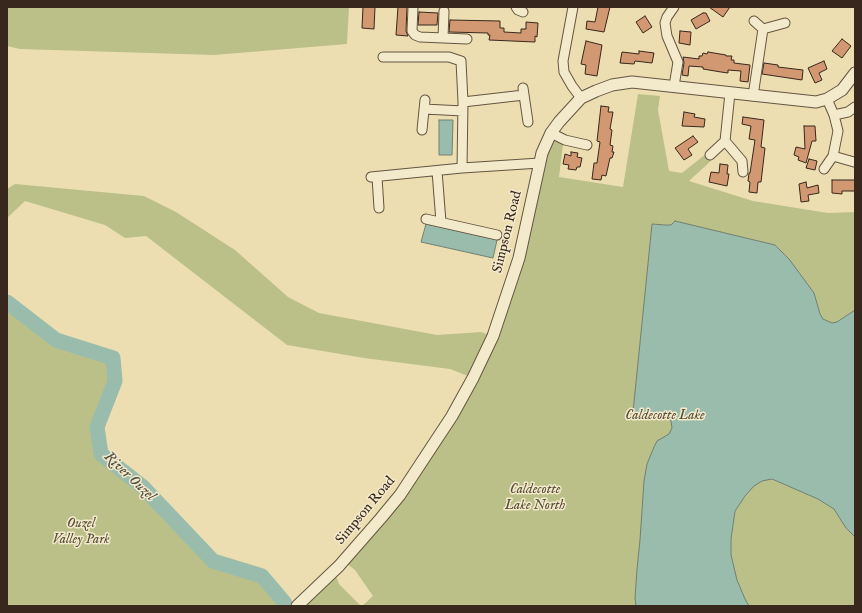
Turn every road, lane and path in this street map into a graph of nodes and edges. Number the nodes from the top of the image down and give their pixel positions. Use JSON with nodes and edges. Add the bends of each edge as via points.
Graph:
{"nodes":[{"id":1,"x":413,"y":7,"type":"edge"},
{"id":2,"x":573,"y":7,"type":"edge"},
{"id":3,"x":674,"y":7,"type":"edge"},
{"id":4,"x":444,"y":11,"type":"dead end"},
{"id":5,"x":754,"y":21,"type":"dead end"},
{"id":6,"x":785,"y":23,"type":"dead end"},
{"id":7,"x":763,"y":29,"type":"junction"},
{"id":8,"x":443,"y":38,"type":"junction"},
{"id":9,"x":467,"y":38,"type":"dead end"},
{"id":10,"x":383,"y":57,"type":"dead end"},
{"id":11,"x":855,"y":73,"type":"edge"},
{"id":12,"x":674,"y":86,"type":"junction"},
{"id":13,"x":730,"y":93,"type":"junction"},
{"id":14,"x":753,"y":96,"type":"junction"},
{"id":15,"x":581,"y":98,"type":"junction"},
{"id":16,"x":827,"y":100,"type":"junction"},
{"id":17,"x":463,"y":107,"type":"junction"},
{"id":18,"x":855,"y":107,"type":"edge"},
{"id":19,"x":834,"y":115,"type":"junction"},
{"id":20,"x":528,"y":122,"type":"dead end"},
{"id":21,"x":422,"y":130,"type":"dead end"},
{"id":22,"x":551,"y":133,"type":"junction"},
{"id":23,"x":726,"y":141,"type":"junction"},
{"id":24,"x":587,"y":145,"type":"dead end"},
{"id":25,"x":710,"y":155,"type":"dead end"},
{"id":26,"x":833,"y":156,"type":"junction"},
{"id":27,"x":854,"y":162,"type":"edge"},
{"id":28,"x":540,"y":163,"type":"junction"},
{"id":29,"x":462,"y":168,"type":"junction"},
{"id":30,"x":824,"y":168,"type":"dead end"},
{"id":31,"x":436,"y":171,"type":"junction"},
{"id":32,"x":743,"y":172,"type":"dead end"},
{"id":33,"x":379,"y":208,"type":"dead end"},
{"id":34,"x":426,"y":219,"type":"dead end"},
{"id":35,"x":441,"y":222,"type":"junction"},
{"id":36,"x":498,"y":235,"type":"dead end"},
{"id":37,"x":297,"y":606,"type":"edge"}],
"edges":[{"from":1,"to":8,"type":"street","via":[[412,31],[415,35]]},
{"from":2,"to":15,"type":"street","via":[[563,61],[564,72]]},
{"from":3,"to":12,"type":"street","via":[[665,23],[666,36],[678,62]]},
{"from":4,"to":8,"type":"street"},
{"from":5,"to":7,"type":"street"},
{"from":6,"to":7,"type":"street"},
{"from":7,"to":14,"type":"street"},
{"from":8,"to":9,"type":"street"},
{"from":10,"to":17,"type":"street","via":[[449,57],[461,61]]},
{"from":11,"to":16,"type":"street","via":[[842,90]]},
{"from":12,"to":13,"type":"street","name":"Simpson Road"},
{"from":12,"to":15,"type":"street","name":"Simpson Road","via":[[632,82],[612,85]]},
{"from":13,"to":14,"type":"street","name":"Simpson Road"},
{"from":13,"to":23,"type":"street"},
{"from":14,"to":16,"type":"street","name":"Simpson Road","via":[[816,102]]},
{"from":15,"to":22,"type":"street","name":"Simpson Road"},
{"from":16,"to":19,"type":"street"},
{"from":17,"to":20,"type":"street","via":[[523,91]]},
{"from":17,"to":21,"type":"street","via":[[425,105]]},
{"from":17,"to":29,"type":"street"},
{"from":18,"to":19,"type":"street","via":[[848,112]]},
{"from":19,"to":26,"type":"street","via":[[838,131]]},
{"from":22,"to":24,"type":"street"},
{"from":22,"to":28,"type":"street","name":"Simpson Road"},
{"from":23,"to":25,"type":"street"},
{"from":23,"to":32,"type":"street","via":[[742,161]]},
{"from":26,"to":27,"type":"street"},
{"from":26,"to":30,"type":"street"},
{"from":28,"to":29,"type":"street"},
{"from":28,"to":37,"type":"street","name":"Simpson Road","via":[[519,258],[493,336],[473,378],[448,422],[400,494],[339,566]]},
{"from":29,"to":31,"type":"street"},
{"from":31,"to":33,"type":"street","via":[[374,177]]},
{"from":31,"to":35,"type":"street"},
{"from":34,"to":35,"type":"street"},
{"from":35,"to":36,"type":"street"}]}
